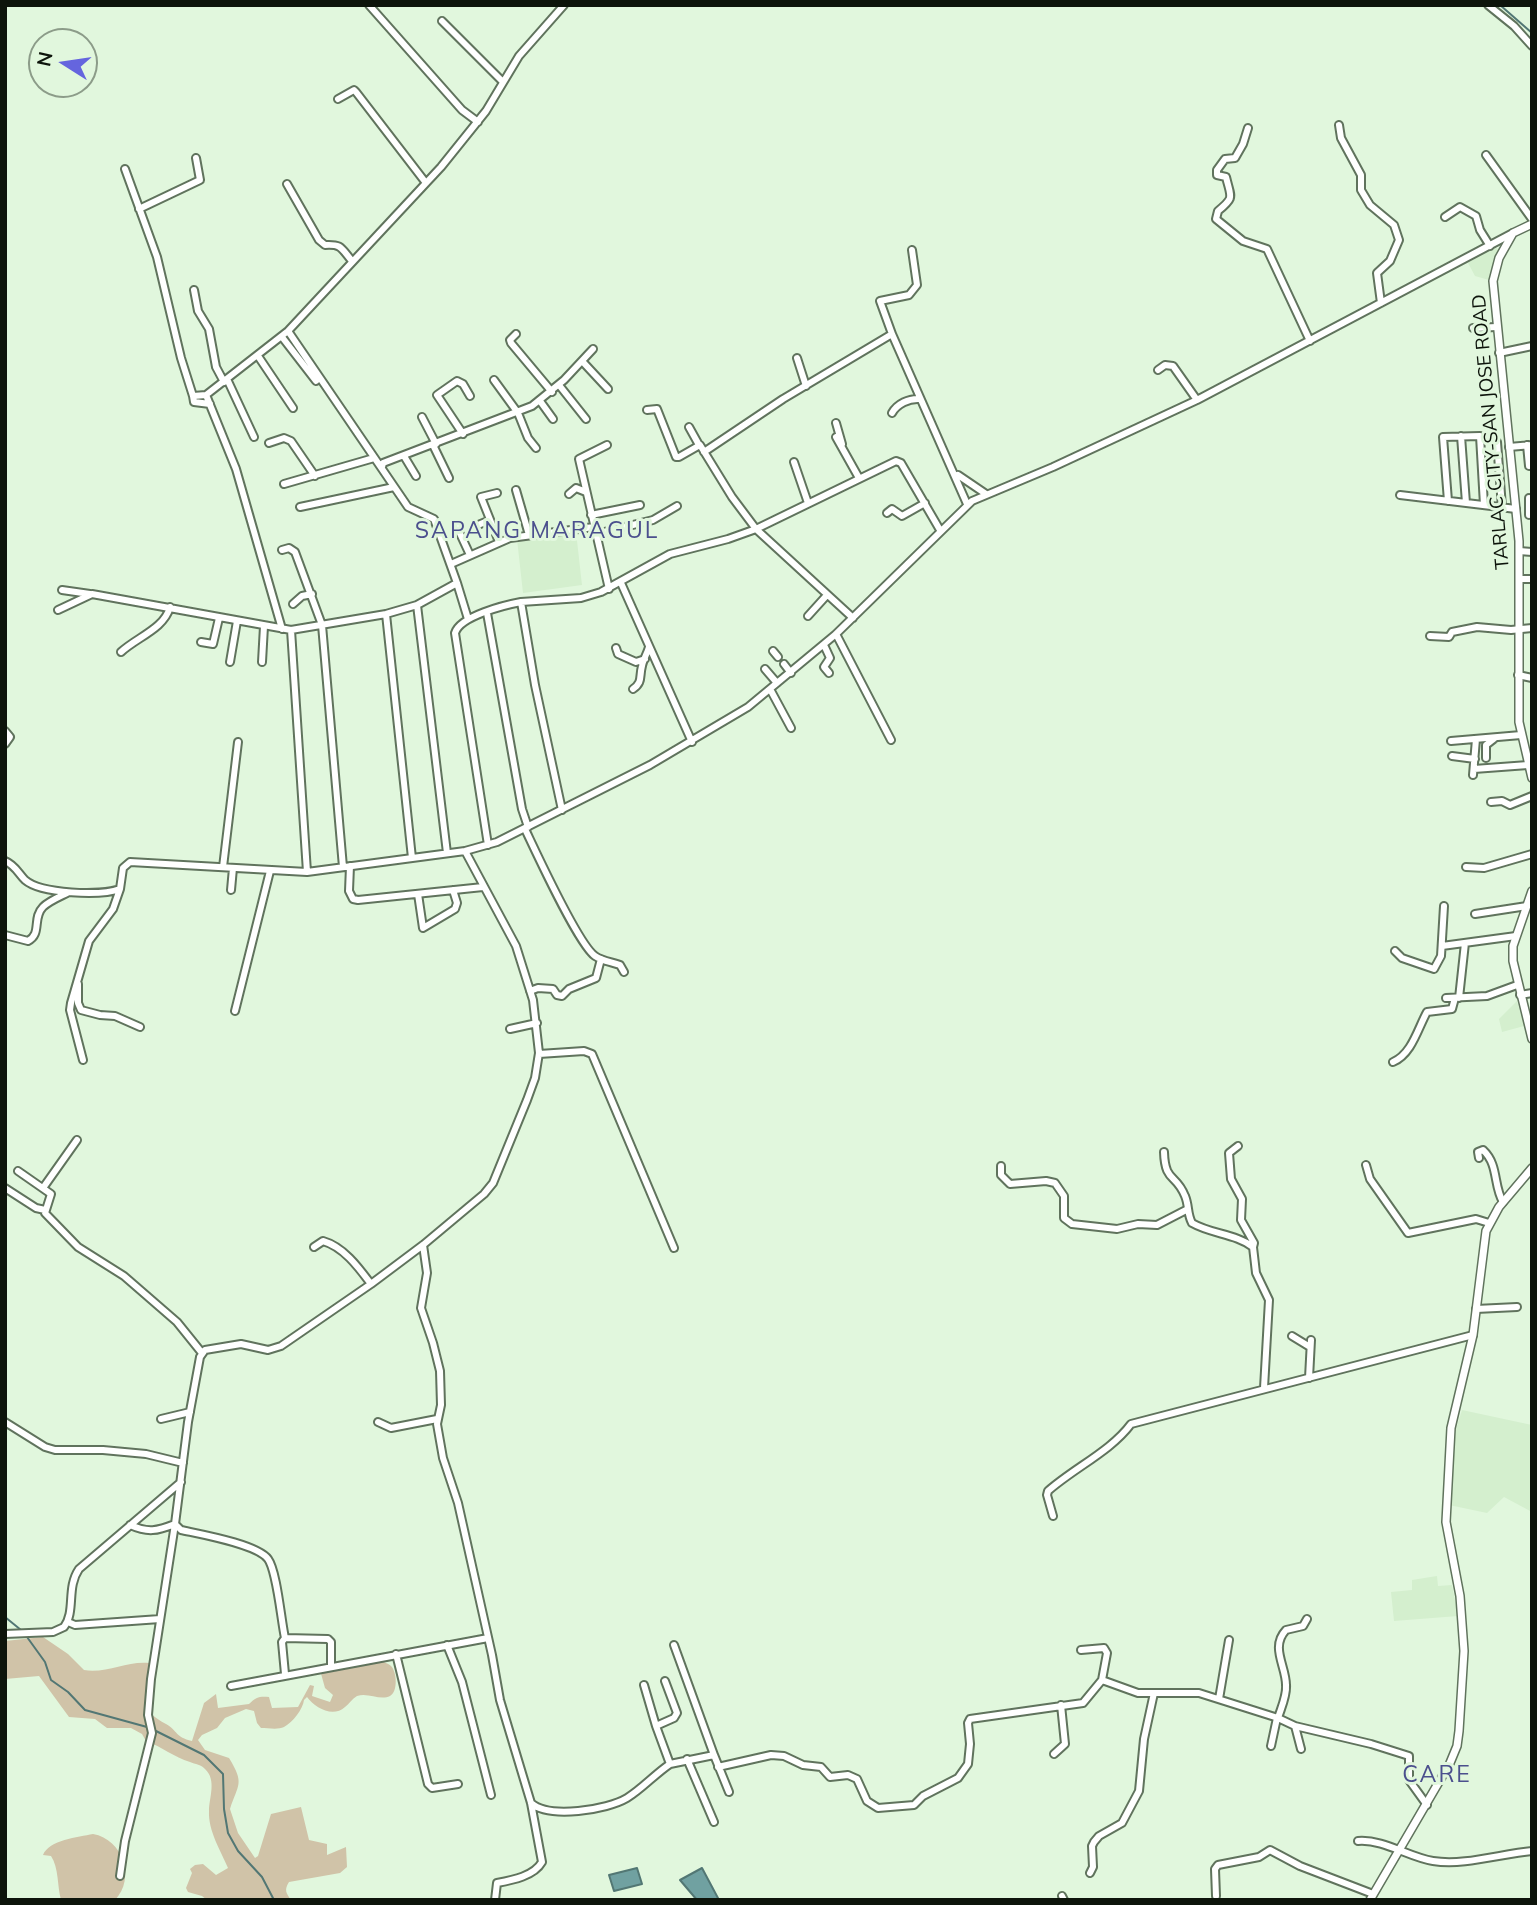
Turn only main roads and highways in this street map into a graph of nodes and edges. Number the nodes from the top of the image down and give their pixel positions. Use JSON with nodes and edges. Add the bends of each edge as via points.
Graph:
{"nodes":[{"id":1,"x":1532,"y":222,"type":"edge"},
{"id":2,"x":1532,"y":778,"type":"edge"},
{"id":3,"x":1532,"y":891,"type":"edge"},
{"id":4,"x":1532,"y":1039,"type":"edge"},
{"id":5,"x":1532,"y":1168,"type":"edge"},
{"id":6,"x":1372,"y":1897,"type":"edge"}],
"edges":[{"from":1,"to":2,"type":"main road","name":"TARLAC CITY-SAN JOSE ROAD","via":[[1513,233],[1495,269],[1494,296],[1519,551],[1521,735]]},
{"from":3,"to":4,"type":"main road","via":[[1516,936],[1513,961]]},
{"from":5,"to":6,"type":"main road","via":[[1489,1223],[1473,1335],[1451,1428],[1446,1522],[1463,1624],[1464,1661],[1457,1746]]}]}
